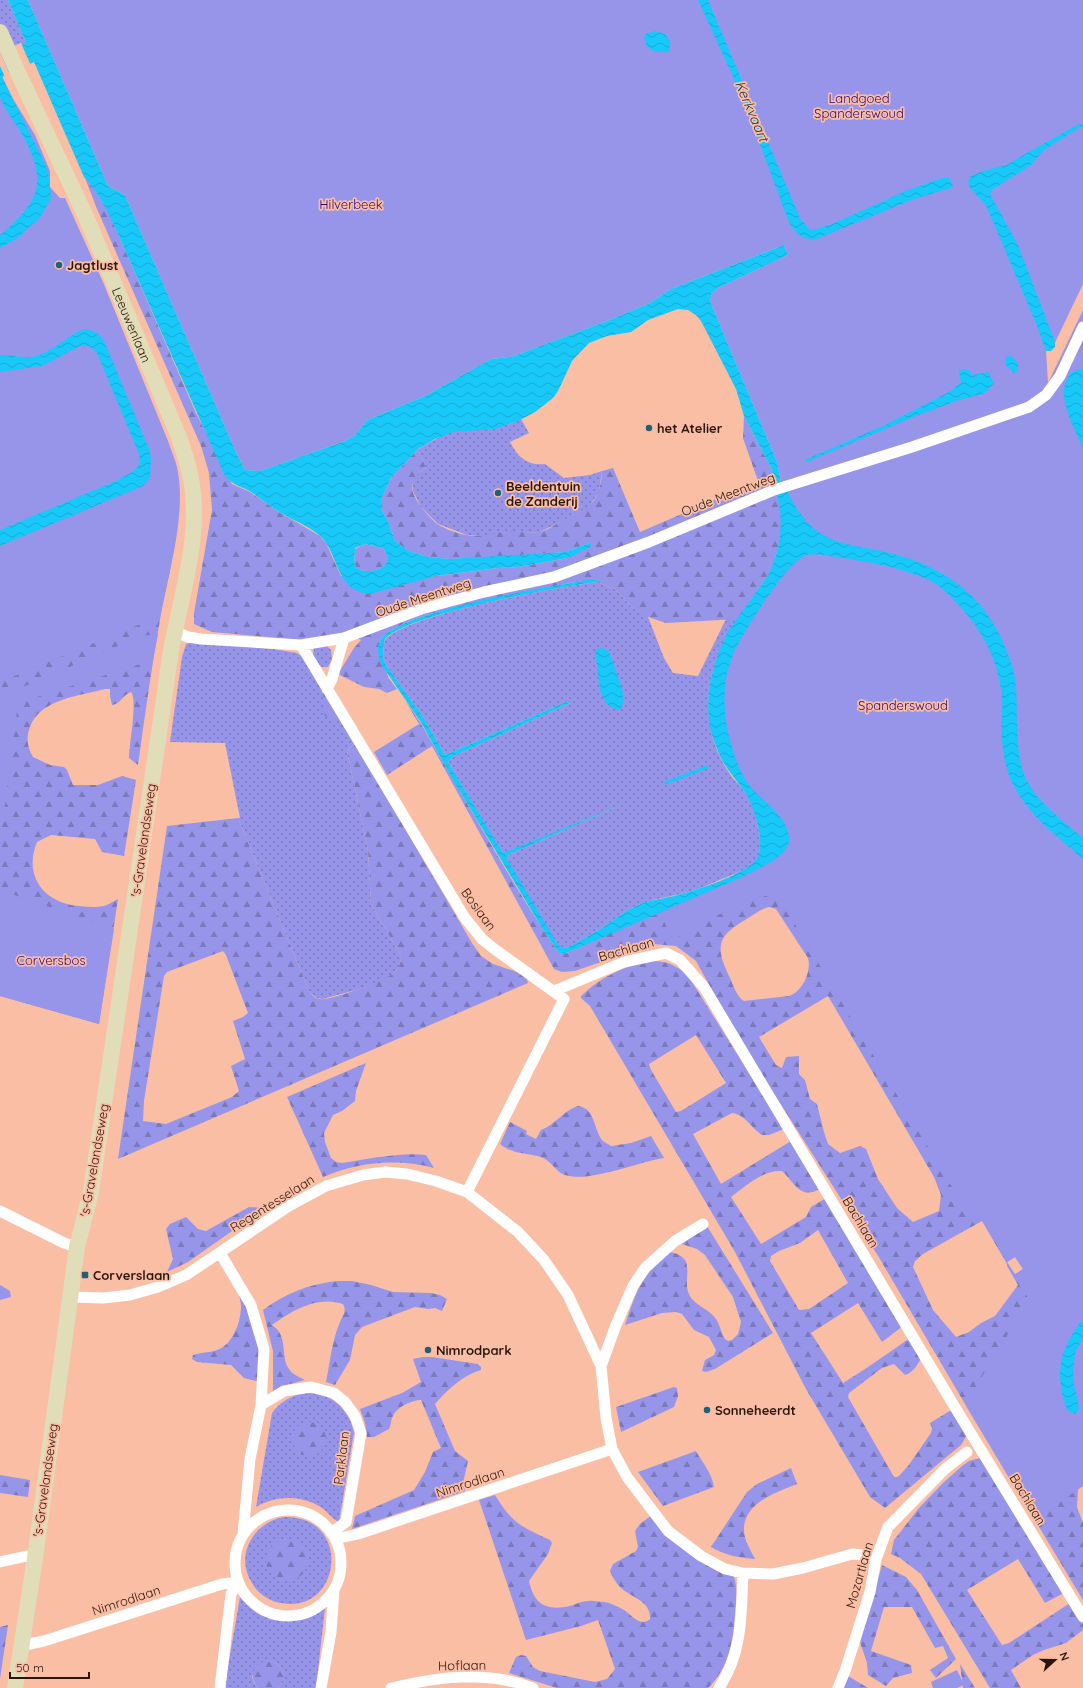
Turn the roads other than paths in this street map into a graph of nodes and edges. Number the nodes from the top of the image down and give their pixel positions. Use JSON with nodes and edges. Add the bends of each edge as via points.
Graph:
{"nodes":[{"id":1,"x":0,"y":32,"type":"edge"},
{"id":2,"x":1083,"y":327,"type":"edge"},
{"id":3,"x":174,"y":632,"type":"junction"},
{"id":4,"x":344,"y":638,"type":"junction"},
{"id":5,"x":301,"y":645,"type":"junction"},
{"id":6,"x":327,"y":689,"type":"junction"},
{"id":7,"x":554,"y":991,"type":"junction"},
{"id":8,"x":467,"y":1192,"type":"junction"},
{"id":9,"x":0,"y":1211,"type":"edge"},
{"id":10,"x":703,"y":1224,"type":"dead end"},
{"id":11,"x":77,"y":1248,"type":"junction"},
{"id":12,"x":220,"y":1253,"type":"junction"},
{"id":13,"x":70,"y":1297,"type":"junction"},
{"id":14,"x":601,"y":1366,"type":"junction"},
{"id":15,"x":261,"y":1405,"type":"junction"},
{"id":16,"x":612,"y":1449,"type":"junction"},
{"id":17,"x":967,"y":1452,"type":"dead end"},
{"id":18,"x":243,"y":1534,"type":"junction"},
{"id":19,"x":333,"y":1536,"type":"junction"},
{"id":20,"x":35,"y":1558,"type":"junction"},
{"id":21,"x":876,"y":1559,"type":"junction"},
{"id":22,"x":0,"y":1562,"type":"edge"},
{"id":23,"x":743,"y":1573,"type":"junction"},
{"id":24,"x":238,"y":1582,"type":"junction"},
{"id":25,"x":334,"y":1589,"type":"junction"},
{"id":26,"x":1083,"y":1617,"type":"edge"},
{"id":27,"x":22,"y":1643,"type":"junction"},
{"id":28,"x":15,"y":1688,"type":"edge"},
{"id":29,"x":220,"y":1688,"type":"edge"},
{"id":30,"x":321,"y":1688,"type":"edge"},
{"id":31,"x":391,"y":1688,"type":"edge"},
{"id":32,"x":533,"y":1688,"type":"edge"},
{"id":33,"x":719,"y":1688,"type":"edge"},
{"id":34,"x":838,"y":1688,"type":"edge"}],
"edges":[{"from":1,"to":3,"type":"street","name":"Leeuwenlaan","via":[[112,276],[179,437],[188,466],[193,493],[193,533],[186,581]]},
{"from":2,"to":4,"type":"street","name":"Oude Meentweg","via":[[1060,376],[1046,395],[1029,407],[774,490],[650,542],[554,577],[421,609]]},
{"from":3,"to":5,"type":"street","name":"Oude Meentweg","via":[[200,639]]},
{"from":3,"to":11,"type":"street","name":"'s-Gravelandseweg","via":[[91,1192]]},
{"from":4,"to":5,"type":"street","name":"Oude Meentweg"},
{"from":4,"to":6,"type":"street"},
{"from":5,"to":6,"type":"street","name":"Boslaan"},
{"from":6,"to":7,"type":"street","name":"Boslaan","via":[[465,918],[482,939]]},
{"from":7,"to":8,"type":"street","name":"Boslaan","via":[[564,999]]},
{"from":7,"to":26,"type":"street","name":"Bachlaan","via":[[624,962],[666,953],[680,960],[704,987]]},
{"from":8,"to":12,"type":"street","name":"Regentesselaan","via":[[407,1174],[363,1174],[326,1186],[289,1206]]},
{"from":8,"to":14,"type":"street","name":"Regentesselaan","via":[[518,1232],[544,1260],[568,1295]]},
{"from":9,"to":11,"type":"street"},
{"from":10,"to":14,"type":"street","via":[[675,1241],[645,1268],[633,1286]]},
{"from":11,"to":13,"type":"street","name":"'s-Gravelandseweg"},
{"from":12,"to":13,"type":"street","name":"Regentesselaan","via":[[186,1275],[130,1296]]},
{"from":12,"to":15,"type":"street","via":[[251,1304],[264,1349]]},
{"from":13,"to":20,"type":"street","name":"'s-Gravelandseweg"},
{"from":14,"to":16,"type":"street"},
{"from":15,"to":18,"type":"street","via":[[250,1459]]},
{"from":15,"to":19,"type":"street","name":"Parklaan","via":[[284,1392],[311,1387],[334,1393],[345,1402],[355,1416],[361,1433],[346,1522]]},
{"from":16,"to":19,"type":"street","name":"Nimrodlaan","via":[[358,1534]]},
{"from":16,"to":23,"type":"street","via":[[627,1477],[668,1531],[701,1556],[725,1569]]},
{"from":17,"to":21,"type":"street","name":"Mozartlaan","via":[[945,1468],[888,1528]]},
{"from":18,"to":19,"type":"street","via":[[255,1521],[270,1513],[287,1510],[304,1512],[319,1520]]},
{"from":18,"to":24,"type":"street","via":[[236,1552]]},
{"from":19,"to":25,"type":"street","via":[[340,1556],[340,1573]]},
{"from":20,"to":22,"type":"street","via":[[27,1556]]},
{"from":20,"to":27,"type":"street","name":"'s-Gravelandseweg"},
{"from":21,"to":23,"type":"street","via":[[852,1554],[773,1574]]},
{"from":21,"to":34,"type":"street","name":"Mozartlaan","via":[[870,1592]]},
{"from":23,"to":33,"type":"street","via":[[741,1621],[735,1657]]},
{"from":24,"to":25,"type":"street","via":[[254,1603],[265,1611],[284,1616],[304,1614],[321,1604]]},
{"from":24,"to":27,"type":"street","name":"Nimrodlaan","via":[[222,1584],[44,1641]]},
{"from":24,"to":29,"type":"street","via":[[231,1594]]},
{"from":25,"to":30,"type":"street"},
{"from":27,"to":28,"type":"street","name":"'s-Gravelandseweg"},
{"from":31,"to":32,"type":"street","name":"Hoflaan","via":[[450,1677],[485,1678]]}]}
